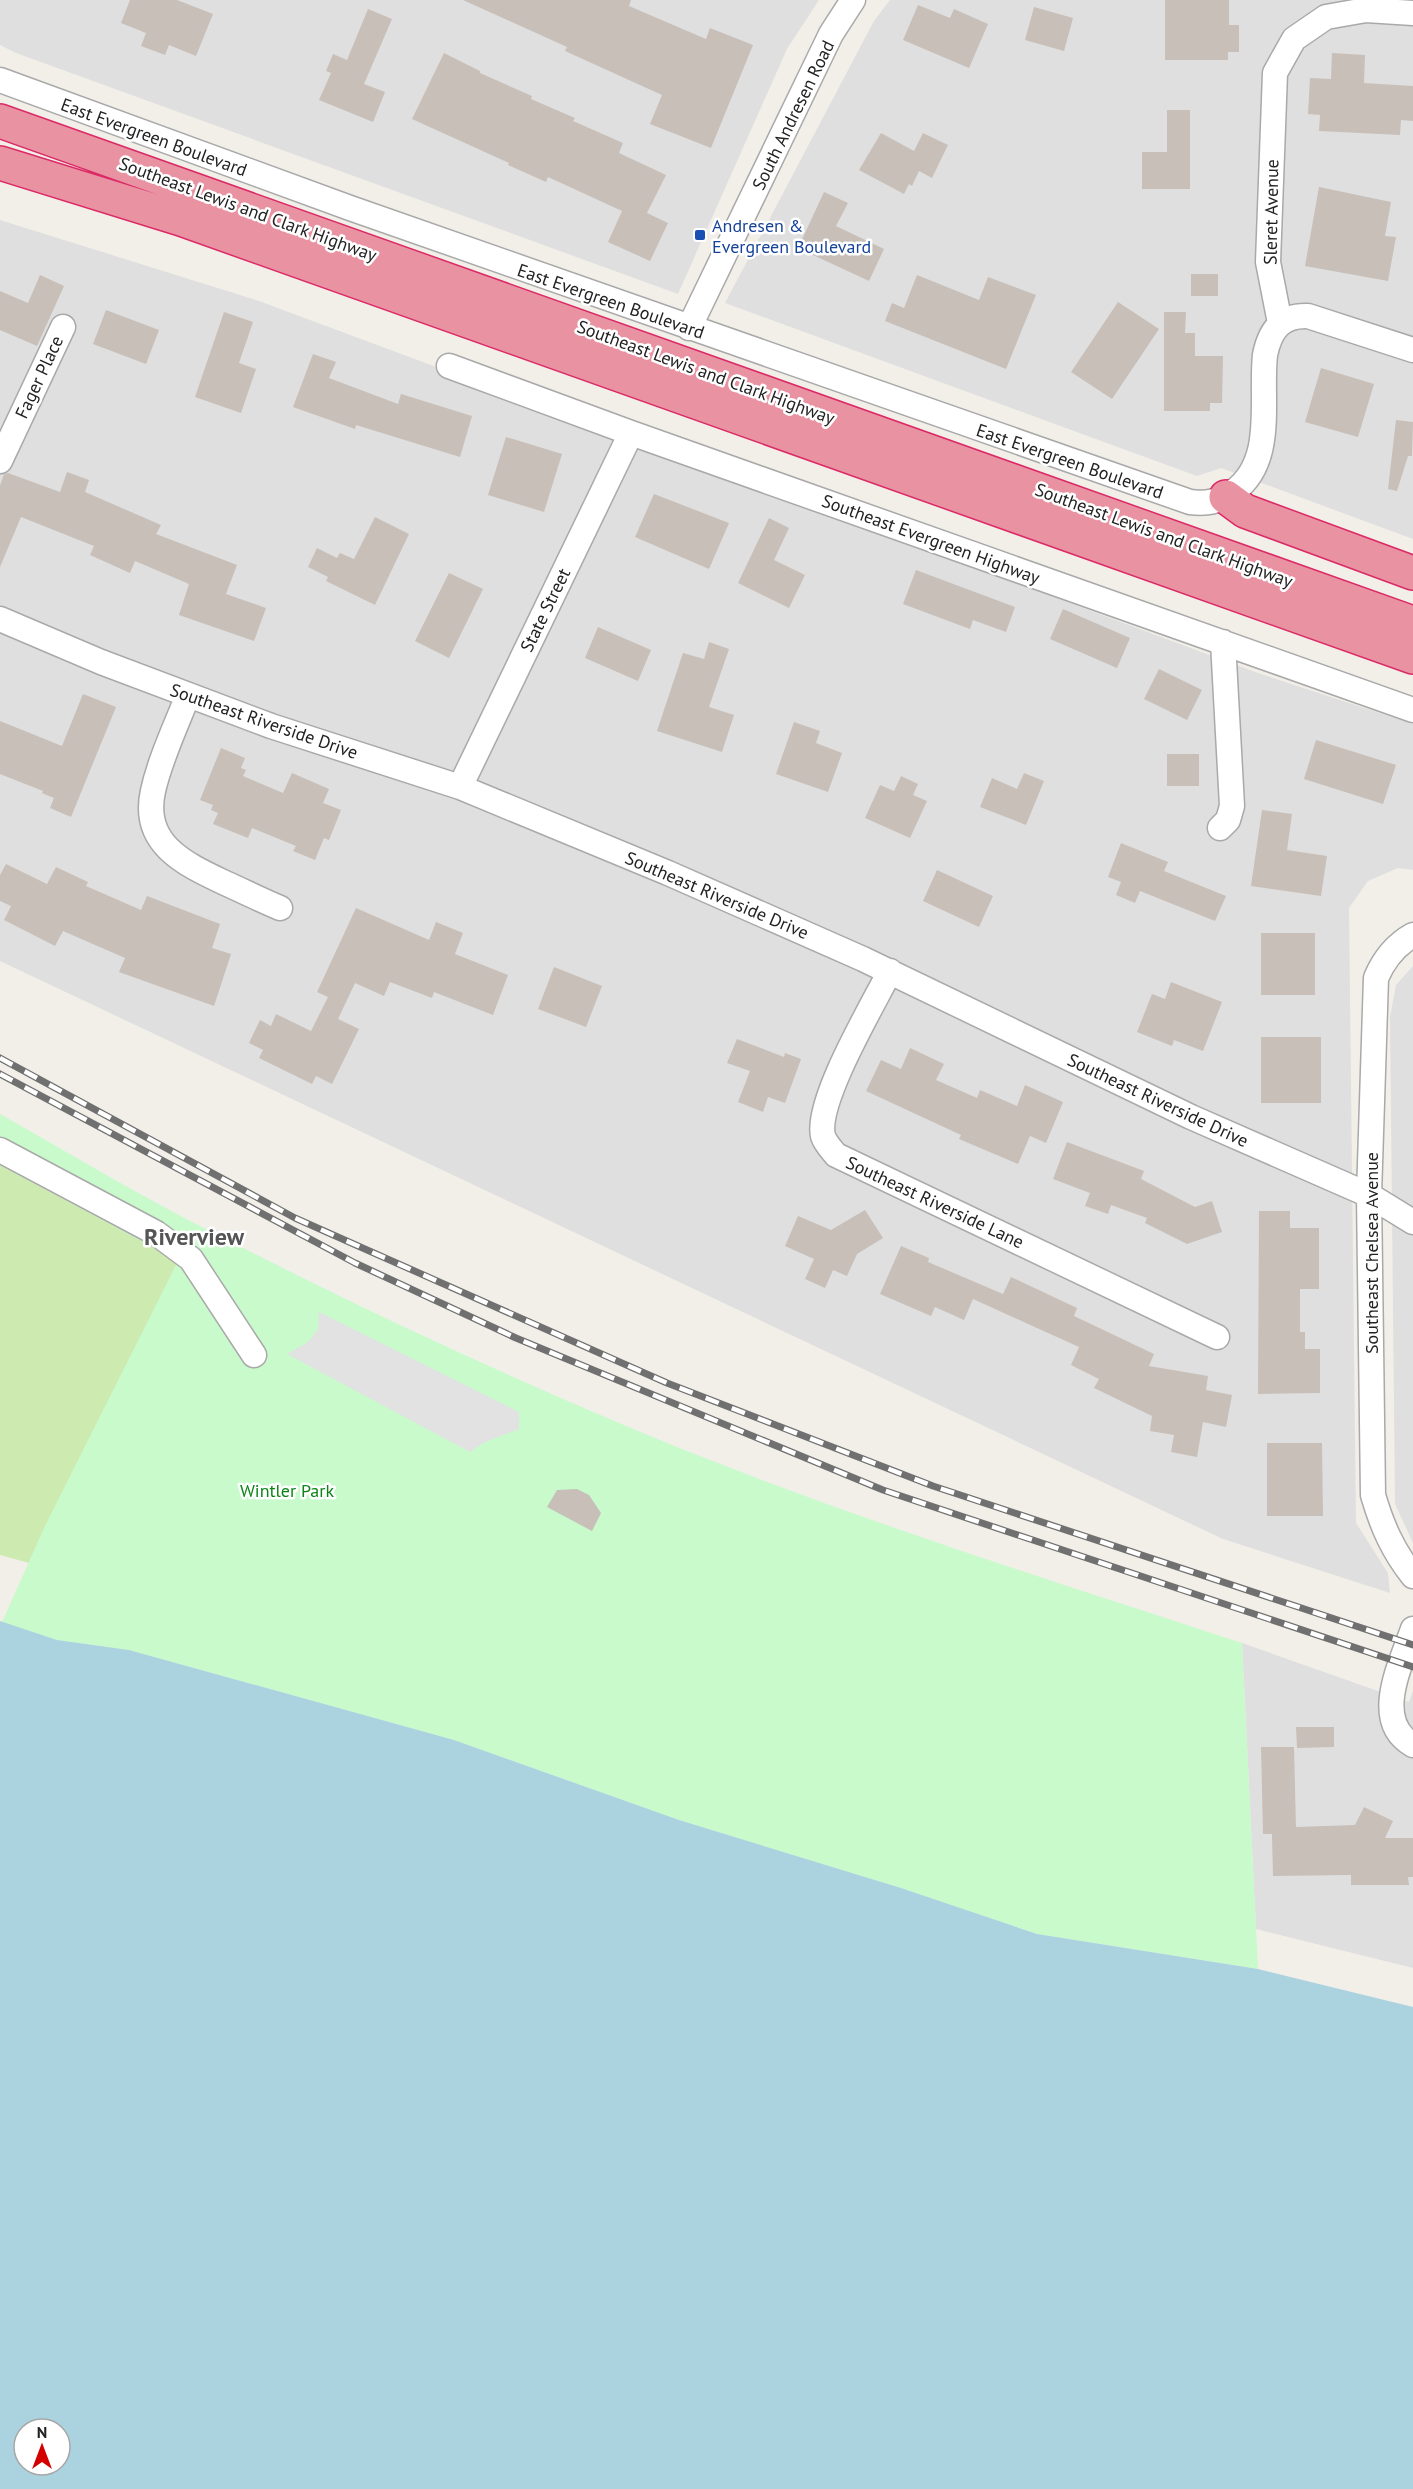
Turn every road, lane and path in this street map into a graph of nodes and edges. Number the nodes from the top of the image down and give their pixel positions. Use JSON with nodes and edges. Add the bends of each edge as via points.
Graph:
{"nodes":[{"id":1,"x":853,"y":0,"type":"edge"},
{"id":2,"x":1413,"y":13,"type":"edge"},
{"id":3,"x":0,"y":80,"type":"edge"},
{"id":4,"x":0,"y":120,"type":"edge"},
{"id":5,"x":0,"y":163,"type":"edge"},
{"id":6,"x":1280,"y":323,"type":"junction"},
{"id":7,"x":63,"y":327,"type":"dead end"},
{"id":8,"x":689,"y":328,"type":"junction"},
{"id":9,"x":1413,"y":350,"type":"edge"},
{"id":10,"x":449,"y":366,"type":"dead end"},
{"id":11,"x":631,"y":432,"type":"junction"},
{"id":12,"x":0,"y":460,"type":"edge"},
{"id":13,"x":1226,"y":497,"type":"junction"},
{"id":14,"x":1413,"y":573,"type":"edge"},
{"id":15,"x":0,"y":619,"type":"edge"},
{"id":16,"x":1413,"y":623,"type":"edge"},
{"id":17,"x":1223,"y":642,"type":"junction"},
{"id":18,"x":1413,"y":657,"type":"edge"},
{"id":19,"x":188,"y":695,"type":"junction"},
{"id":20,"x":1413,"y":710,"type":"edge"},
{"id":21,"x":460,"y":787,"type":"junction"},
{"id":22,"x":1220,"y":828,"type":"dead end"},
{"id":23,"x":280,"y":908,"type":"dead end"},
{"id":24,"x":1413,"y":936,"type":"edge"},
{"id":25,"x":890,"y":971,"type":"junction"},
{"id":26,"x":0,"y":1150,"type":"edge"},
{"id":27,"x":1369,"y":1195,"type":"junction"},
{"id":28,"x":1413,"y":1222,"type":"edge"},
{"id":29,"x":1217,"y":1337,"type":"dead end"},
{"id":30,"x":254,"y":1355,"type":"dead end"},
{"id":31,"x":1413,"y":1576,"type":"edge"},
{"id":32,"x":1413,"y":1629,"type":"edge"},
{"id":33,"x":1413,"y":1745,"type":"edge"}],
"edges":[{"from":1,"to":8,"type":"street","name":"South Andresen Road","via":[[831,34]]},
{"from":2,"to":6,"type":"street","name":"Sleret Avenue","via":[[1366,10],[1326,17],[1294,39],[1275,73],[1268,262]]},
{"from":3,"to":8,"type":"street","name":"East Evergreen Boulevard"},
{"from":4,"to":16,"type":"highway","name":"Southeast Lewis and Clark Highway"},
{"from":5,"to":18,"type":"highway","name":"Southeast Lewis and Clark Highway","via":[[181,219]]},
{"from":6,"to":9,"type":"street","via":[[1293,316],[1308,316]]},
{"from":6,"to":13,"type":"street","via":[[1267,343],[1265,355],[1263,439],[1257,462],[1246,481]]},
{"from":7,"to":12,"type":"street","name":"Fager Place"},
{"from":8,"to":13,"type":"street","name":"East Evergreen Boulevard","via":[[1190,502],[1204,504]]},
{"from":10,"to":11,"type":"street","name":"Southeast Evergreen Highway"},
{"from":11,"to":17,"type":"street","name":"Southeast Evergreen Highway"},
{"from":11,"to":21,"type":"street","name":"State Street"},
{"from":13,"to":14,"type":"highway","via":[[1245,511]]},
{"from":15,"to":19,"type":"street","name":"Southeast Riverside Drive"},
{"from":17,"to":20,"type":"street","name":"Southeast Evergreen Highway"},
{"from":17,"to":22,"type":"street","via":[[1233,806]]},
{"from":19,"to":21,"type":"street","name":"Southeast Riverside Drive"},
{"from":19,"to":23,"type":"street","via":[[153,791],[151,804],[156,829],[179,860]]},
{"from":21,"to":25,"type":"street","name":"Southeast Riverside Drive"},
{"from":24,"to":27,"type":"street","name":"Southeast Chelsea Avenue","via":[[1383,961],[1376,978]]},
{"from":25,"to":27,"type":"street","name":"Southeast Riverside Drive","via":[[1191,1117]]},
{"from":25,"to":29,"type":"street","name":"Southeast Riverside Lane","via":[[831,1088],[823,1118],[824,1137],[836,1155]]},
{"from":26,"to":30,"type":"street","via":[[156,1233],[191,1258]]},
{"from":27,"to":28,"type":"street","name":"Southeast Riverside Drive"},
{"from":27,"to":31,"type":"street","name":"Southeast Chelsea Avenue","via":[[1372,1495],[1383,1530]]},
{"from":32,"to":33,"type":"street","via":[[1389,1704],[1394,1728]]}]}
